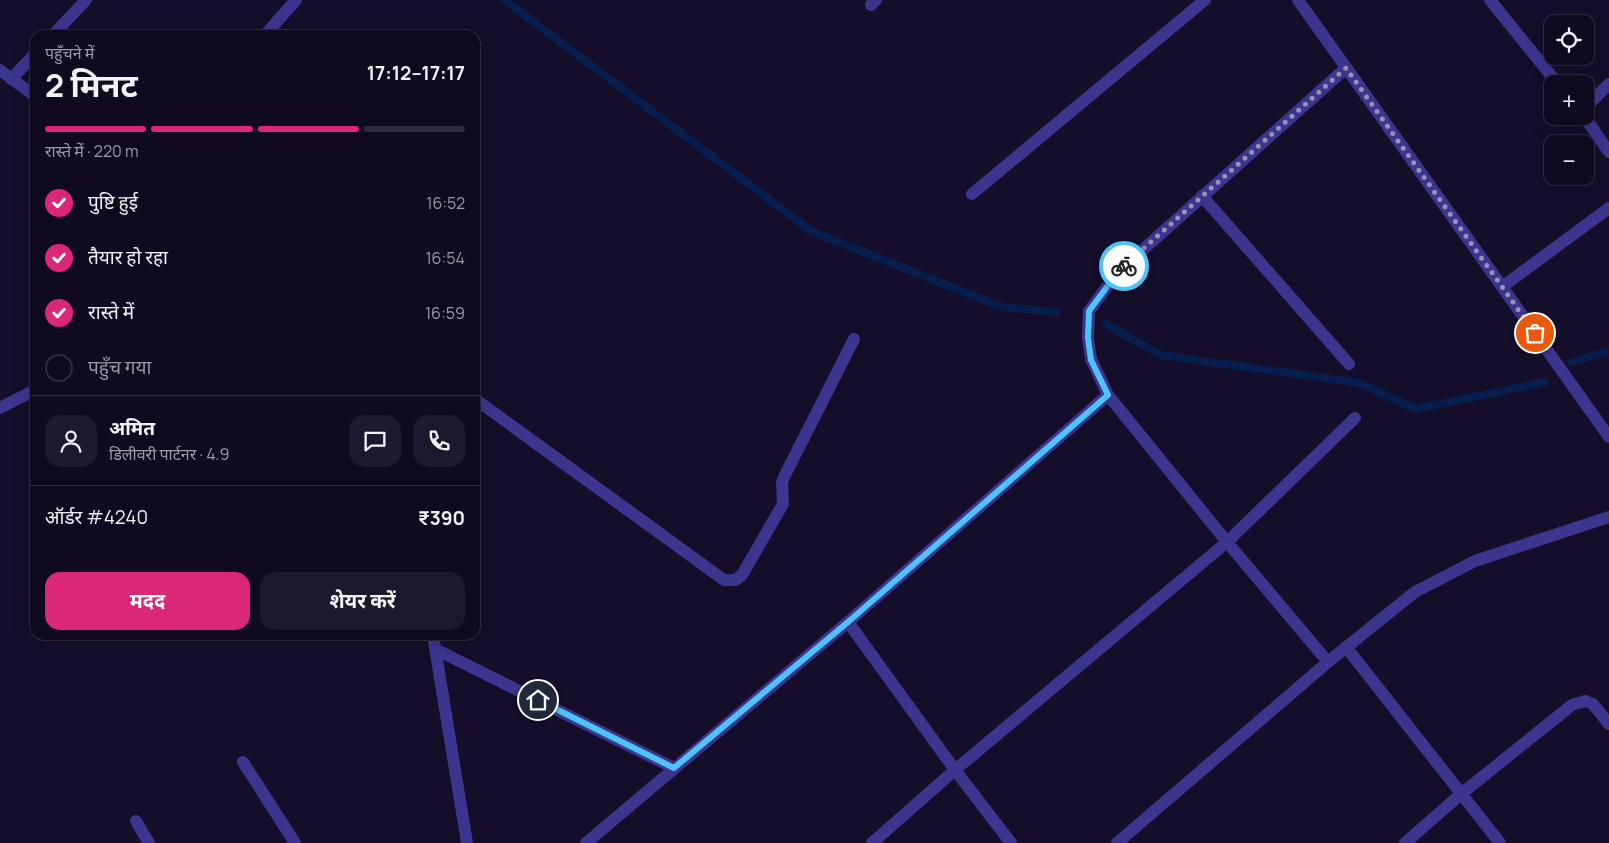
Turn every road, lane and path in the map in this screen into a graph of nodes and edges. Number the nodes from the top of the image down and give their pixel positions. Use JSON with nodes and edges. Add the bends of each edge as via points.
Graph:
{"nodes":[{"id":1,"x":86,"y":0,"type":"edge"},
{"id":2,"x":296,"y":0,"type":"edge"},
{"id":3,"x":1205,"y":0,"type":"edge"},
{"id":4,"x":1298,"y":0,"type":"edge"},
{"id":5,"x":1490,"y":0,"type":"edge"},
{"id":6,"x":58,"y":30,"type":"edge"},
{"id":7,"x":269,"y":30,"type":"edge"},
{"id":8,"x":30,"y":59,"type":"edge"},
{"id":9,"x":1346,"y":68,"type":"junction"},
{"id":10,"x":0,"y":70,"type":"edge"},
{"id":11,"x":1551,"y":75,"type":"edge"},
{"id":12,"x":11,"y":79,"type":"junction"},
{"id":13,"x":1609,"y":84,"type":"edge"},
{"id":14,"x":30,"y":92,"type":"edge"},
{"id":15,"x":1594,"y":99,"type":"edge"},
{"id":16,"x":1590,"y":125,"type":"edge"},
{"id":17,"x":1609,"y":152,"type":"edge"},
{"id":18,"x":972,"y":194,"type":"dead end"},
{"id":19,"x":1202,"y":196,"type":"junction"},
{"id":20,"x":1609,"y":208,"type":"edge"},
{"id":21,"x":1502,"y":287,"type":"junction"},
{"id":22,"x":854,"y":339,"type":"dead end"},
{"id":23,"x":1349,"y":364,"type":"dead end"},
{"id":24,"x":30,"y":393,"type":"edge"},
{"id":25,"x":1108,"y":395,"type":"junction"},
{"id":26,"x":480,"y":403,"type":"edge"},
{"id":27,"x":0,"y":408,"type":"edge"},
{"id":28,"x":1355,"y":418,"type":"dead end"},
{"id":29,"x":1609,"y":437,"type":"edge"},
{"id":30,"x":1609,"y":517,"type":"edge"},
{"id":31,"x":1227,"y":542,"type":"junction"},
{"id":32,"x":848,"y":622,"type":"junction"},
{"id":33,"x":434,"y":640,"type":"edge"},
{"id":34,"x":1346,"y":647,"type":"junction"},
{"id":35,"x":435,"y":649,"type":"junction"},
{"id":36,"x":1328,"y":662,"type":"junction"},
{"id":37,"x":1609,"y":724,"type":"edge"},
{"id":38,"x":243,"y":762,"type":"dead end"},
{"id":39,"x":674,"y":768,"type":"junction"},
{"id":40,"x":955,"y":770,"type":"junction"},
{"id":41,"x":1462,"y":794,"type":"junction"},
{"id":42,"x":136,"y":821,"type":"dead end"},
{"id":43,"x":593,"y":841,"type":"edge"},
{"id":44,"x":149,"y":843,"type":"edge"},
{"id":45,"x":294,"y":843,"type":"edge"},
{"id":46,"x":467,"y":843,"type":"edge"},
{"id":47,"x":872,"y":843,"type":"edge"},
{"id":48,"x":1011,"y":843,"type":"edge"},
{"id":49,"x":1117,"y":843,"type":"edge"},
{"id":50,"x":1405,"y":843,"type":"edge"},
{"id":51,"x":1500,"y":843,"type":"edge"}],
"edges":[{"from":1,"to":6,"type":"street"},
{"from":2,"to":7,"type":"street"},
{"from":3,"to":18,"type":"street"},
{"from":4,"to":9,"type":"street"},
{"from":5,"to":11,"type":"street"},
{"from":8,"to":12,"type":"street"},
{"from":9,"to":19,"type":"street"},
{"from":9,"to":21,"type":"street"},
{"from":10,"to":12,"type":"street"},
{"from":12,"to":14,"type":"street"},
{"from":13,"to":15,"type":"street"},
{"from":16,"to":17,"type":"street"},
{"from":19,"to":23,"type":"street"},
{"from":19,"to":25,"type":"street","via":[[1118,272],[1089,311],[1091,360]]},
{"from":20,"to":21,"type":"street"},
{"from":21,"to":29,"type":"street"},
{"from":22,"to":26,"type":"street","via":[[785,475],[782,482],[783,504],[742,575],[735,580],[724,580]]},
{"from":24,"to":27,"type":"street"},
{"from":25,"to":31,"type":"street"},
{"from":25,"to":32,"type":"street"},
{"from":28,"to":31,"type":"street"},
{"from":30,"to":34,"type":"street","via":[[1475,561],[1415,592]]},
{"from":31,"to":36,"type":"street"},
{"from":31,"to":40,"type":"street"},
{"from":32,"to":39,"type":"street"},
{"from":32,"to":40,"type":"street"},
{"from":33,"to":35,"type":"street"},
{"from":34,"to":36,"type":"street"},
{"from":34,"to":41,"type":"street"},
{"from":35,"to":39,"type":"street"},
{"from":35,"to":46,"type":"street"},
{"from":36,"to":49,"type":"street"},
{"from":37,"to":41,"type":"street","via":[[1593,704],[1585,700],[1572,705]]},
{"from":38,"to":45,"type":"street"},
{"from":39,"to":43,"type":"street"},
{"from":40,"to":47,"type":"street"},
{"from":40,"to":48,"type":"street"},
{"from":41,"to":50,"type":"street"},
{"from":41,"to":51,"type":"street"},
{"from":42,"to":44,"type":"street"}]}
